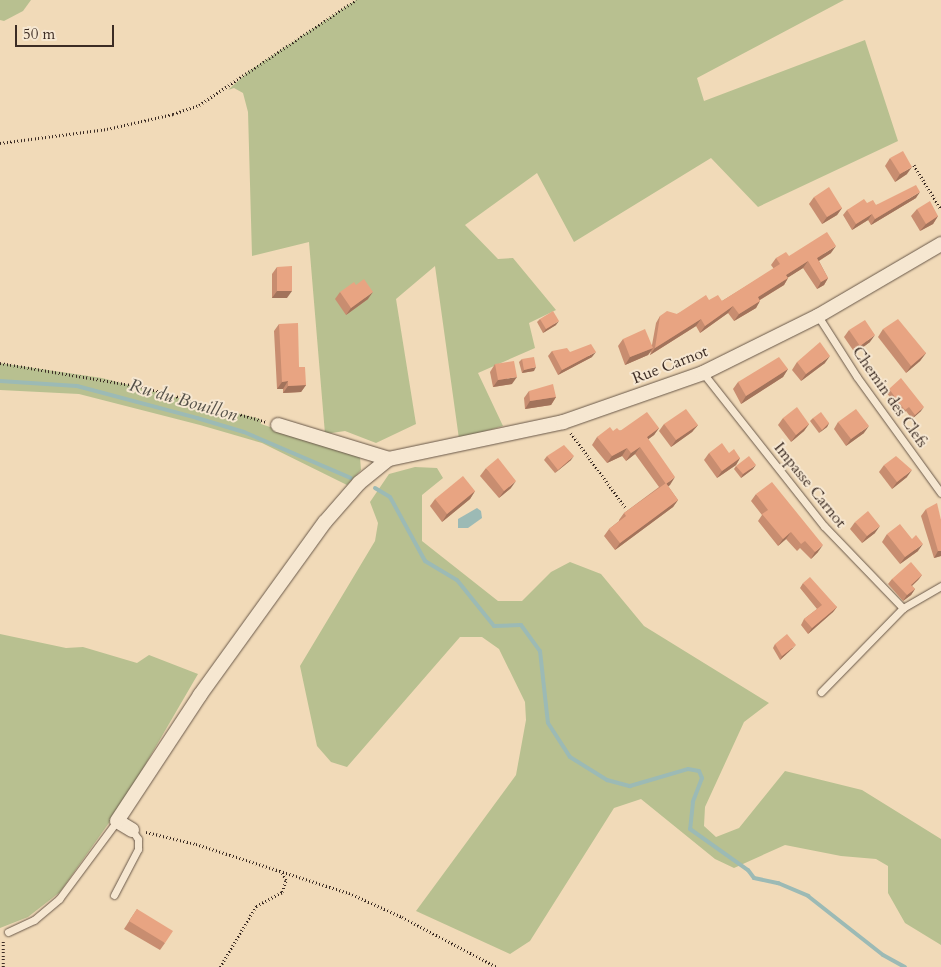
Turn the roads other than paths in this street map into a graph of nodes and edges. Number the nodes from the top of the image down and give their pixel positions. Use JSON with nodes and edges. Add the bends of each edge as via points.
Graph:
{"nodes":[{"id":1,"x":941,"y":244,"type":"edge"},
{"id":2,"x":818,"y":316,"type":"junction"},
{"id":3,"x":703,"y":373,"type":"junction"},
{"id":4,"x":278,"y":425,"type":"road end"},
{"id":5,"x":389,"y":459,"type":"junction"},
{"id":6,"x":941,"y":493,"type":"edge"},
{"id":7,"x":941,"y":586,"type":"edge"},
{"id":8,"x":903,"y":608,"type":"junction"},
{"id":9,"x":821,"y":692,"type":"dead end"},
{"id":10,"x":117,"y":821,"type":"junction"},
{"id":11,"x":132,"y":830,"type":"joint"},
{"id":12,"x":114,"y":895,"type":"dead end"},
{"id":13,"x":8,"y":932,"type":"road end"}],
"edges":[{"from":1,"to":2,"type":"street","name":"Rue Carnot"},
{"from":2,"to":3,"type":"street","name":"Rue Carnot"},
{"from":2,"to":6,"type":"lane","name":"Chemin des Clefs","via":[[857,377]]},
{"from":3,"to":5,"type":"street","name":"Rue Carnot","via":[[563,422]]},
{"from":3,"to":8,"type":"lane","name":"Impasse Carnot","via":[[824,526]]},
{"from":4,"to":5,"type":"street"},
{"from":5,"to":10,"type":"street","via":[[359,483],[325,522],[200,695]]},
{"from":7,"to":8,"type":"lane"},
{"from":8,"to":9,"type":"lane"},
{"from":10,"to":11,"type":"street"},
{"from":10,"to":13,"type":"lane","via":[[59,899],[34,920]]},
{"from":11,"to":12,"type":"lane","via":[[138,839],[138,849]]}]}
